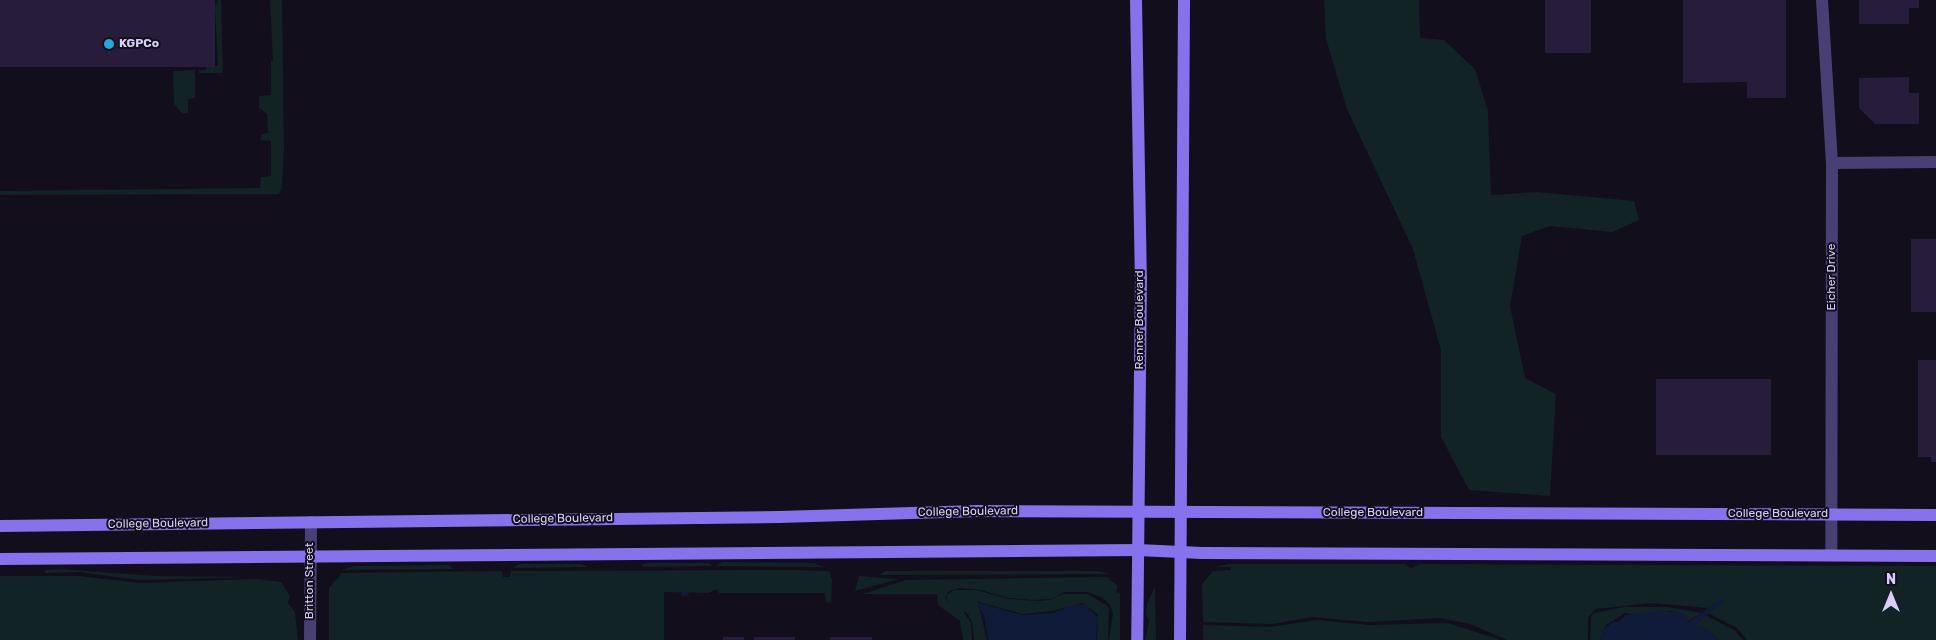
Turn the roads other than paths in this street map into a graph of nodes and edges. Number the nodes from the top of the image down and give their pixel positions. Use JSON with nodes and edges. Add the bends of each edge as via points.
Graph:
{"nodes":[{"id":1,"x":1136,"y":0,"type":"edge"},
{"id":2,"x":1184,"y":0,"type":"edge"},
{"id":3,"x":1822,"y":0,"type":"edge"},
{"id":4,"x":1936,"y":162,"type":"edge"},
{"id":5,"x":1832,"y":163,"type":"junction"},
{"id":6,"x":1139,"y":514,"type":"junction"},
{"id":7,"x":1180,"y":514,"type":"junction"},
{"id":8,"x":1831,"y":514,"type":"junction"},
{"id":9,"x":1936,"y":515,"type":"edge"},
{"id":10,"x":311,"y":522,"type":"junction"},
{"id":11,"x":0,"y":526,"type":"edge"},
{"id":12,"x":1138,"y":550,"type":"junction"},
{"id":13,"x":1180,"y":552,"type":"junction"},
{"id":14,"x":1831,"y":555,"type":"junction"},
{"id":15,"x":311,"y":556,"type":"junction"},
{"id":16,"x":1936,"y":556,"type":"edge"},
{"id":17,"x":0,"y":559,"type":"edge"},
{"id":18,"x":310,"y":640,"type":"edge"},
{"id":19,"x":1137,"y":640,"type":"edge"},
{"id":20,"x":1180,"y":640,"type":"edge"}],
"edges":[{"from":1,"to":6,"type":"main road","name":"Renner Boulevard","via":[[1141,277]]},
{"from":2,"to":7,"type":"main road"},
{"from":3,"to":5,"type":"street","name":"Eicher Drive"},
{"from":4,"to":5,"type":"street"},
{"from":5,"to":8,"type":"street","name":"Eicher Drive"},
{"from":6,"to":7,"type":"main road","name":"College Boulevard"},
{"from":6,"to":10,"type":"main road","name":"College Boulevard","via":[[978,511]]},
{"from":6,"to":12,"type":"main road","name":"Renner Boulevard"},
{"from":7,"to":8,"type":"main road","name":"College Boulevard"},
{"from":7,"to":13,"type":"main road"},
{"from":8,"to":9,"type":"main road","name":"College Boulevard"},
{"from":8,"to":14,"type":"street","name":"Eicher Drive"},
{"from":10,"to":11,"type":"main road","name":"College Boulevard"},
{"from":10,"to":15,"type":"street","name":"Britton Street"},
{"from":12,"to":13,"type":"main road"},
{"from":12,"to":15,"type":"main road"},
{"from":12,"to":19,"type":"main road","name":"Renner Boulevard"},
{"from":13,"to":14,"type":"main road"},
{"from":13,"to":20,"type":"main road"},
{"from":14,"to":16,"type":"main road"},
{"from":15,"to":17,"type":"main road"},
{"from":15,"to":18,"type":"street","name":"Britton Street"}]}
